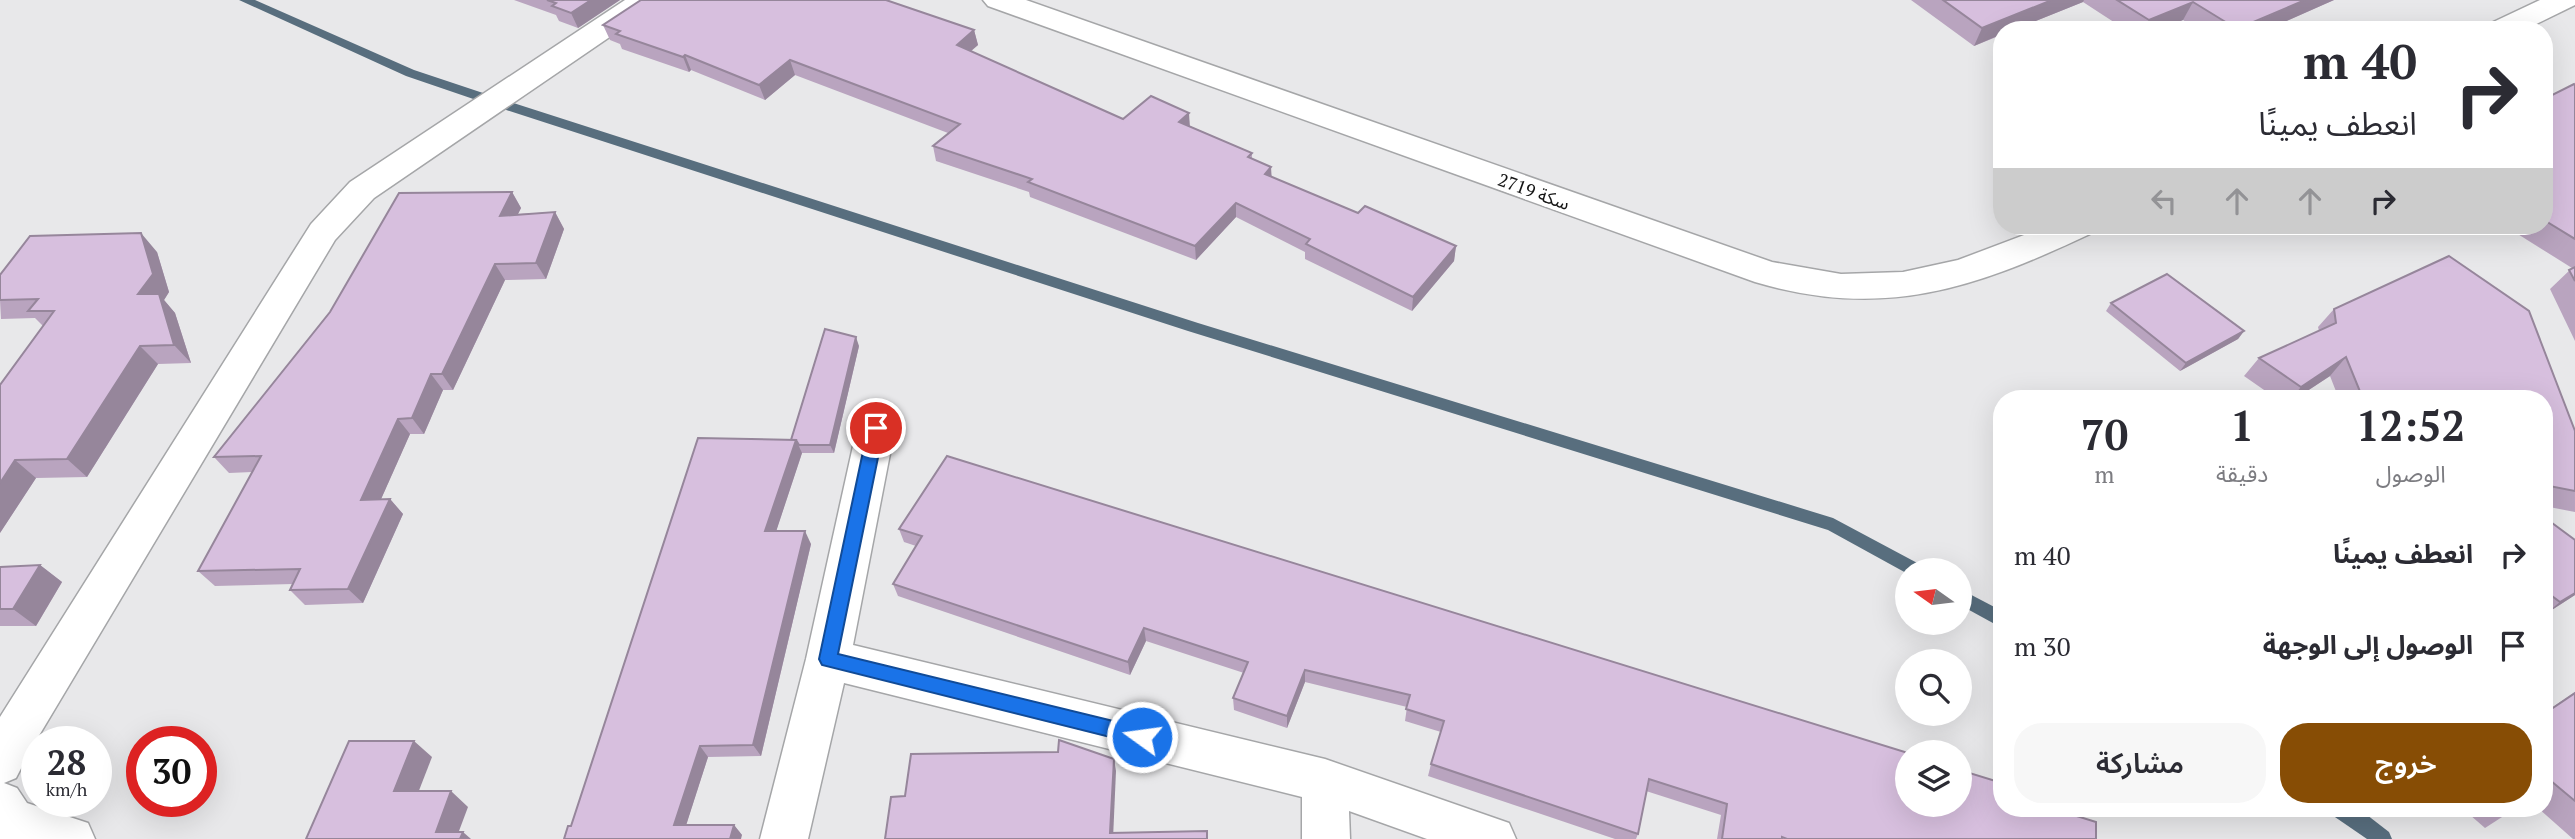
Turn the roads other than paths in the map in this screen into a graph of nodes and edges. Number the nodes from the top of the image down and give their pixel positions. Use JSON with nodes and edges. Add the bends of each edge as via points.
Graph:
{"nodes":[{"id":1,"x":645,"y":0,"type":"edge"},
{"id":2,"x":998,"y":0,"type":"edge"},
{"id":3,"x":2564,"y":0,"type":"edge"},
{"id":4,"x":2519,"y":21,"type":"edge"},
{"id":5,"x":2057,"y":235,"type":"edge"},
{"id":6,"x":876,"y":428,"type":"dead end"},
{"id":7,"x":828,"y":659,"type":"junction"},
{"id":8,"x":0,"y":762,"type":"edge"},
{"id":9,"x":1325,"y":782,"type":"junction"},
{"id":10,"x":0,"y":804,"type":"edge"},
{"id":11,"x":71,"y":839,"type":"edge"},
{"id":12,"x":785,"y":839,"type":"edge"},
{"id":13,"x":1326,"y":839,"type":"edge"},
{"id":14,"x":1492,"y":839,"type":"edge"}],
"edges":[{"from":1,"to":8,"type":"street","via":[[362,190],[323,232]]},
{"from":2,"to":5,"type":"street","name":"سكة 2719","via":[[1767,273],[1840,287],[1917,284],[1982,267]]},
{"from":3,"to":4,"type":"street"},
{"from":6,"to":7,"type":"street"},
{"from":7,"to":9,"type":"street"},
{"from":7,"to":12,"type":"street"},
{"from":9,"to":13,"type":"street"},
{"from":9,"to":14,"type":"street"},
{"from":10,"to":11,"type":"street","via":[[12,822]]}]}
